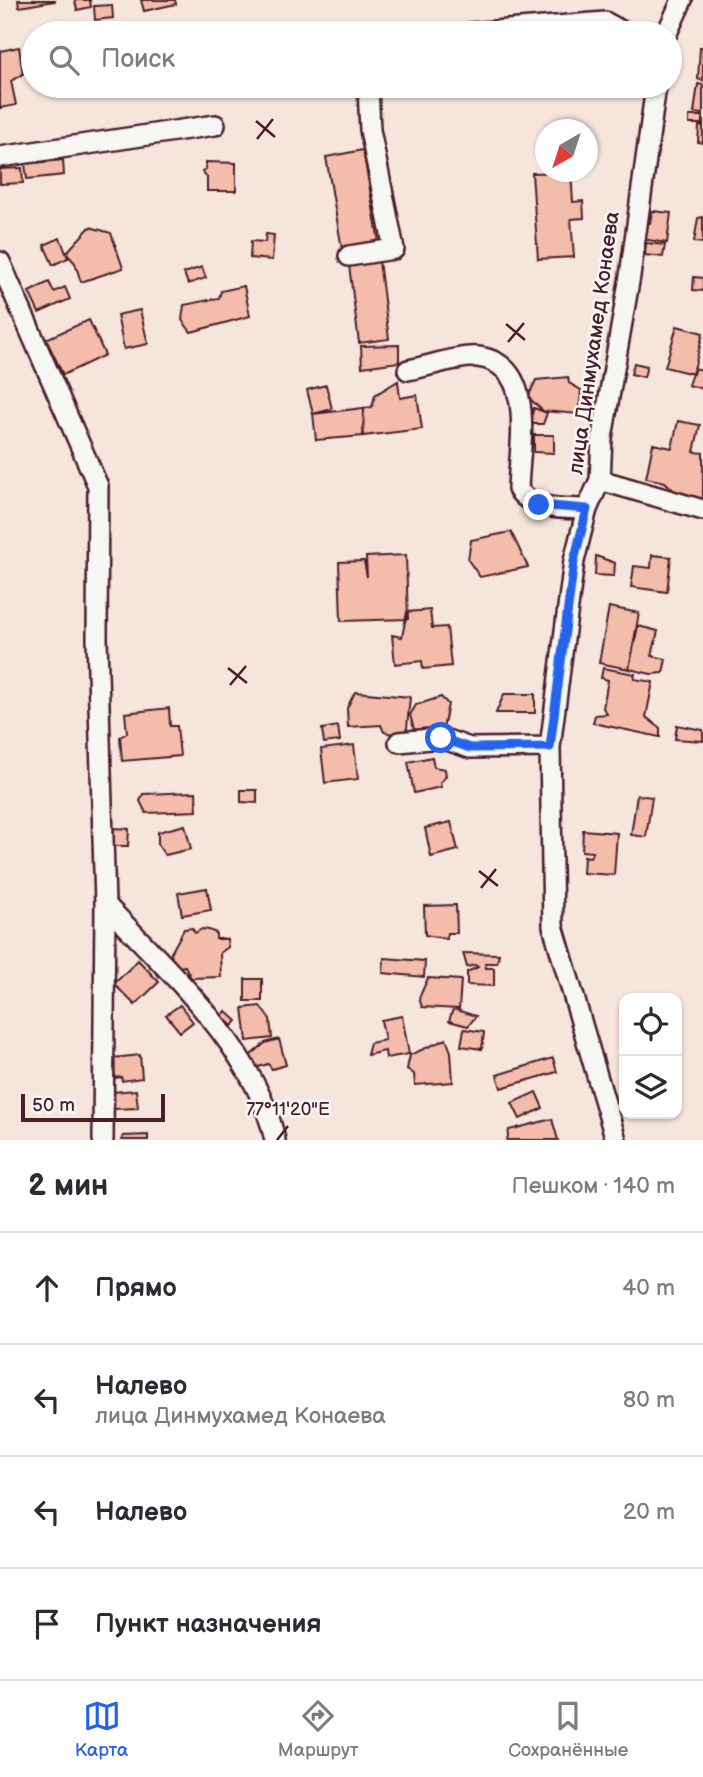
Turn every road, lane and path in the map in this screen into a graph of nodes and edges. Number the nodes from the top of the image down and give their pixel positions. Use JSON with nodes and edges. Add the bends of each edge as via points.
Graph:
{"nodes":[{"id":1,"x":682,"y":0,"type":"edge"},
{"id":2,"x":672,"y":21,"type":"edge"},
{"id":3,"x":369,"y":98,"type":"edge"},
{"id":4,"x":654,"y":98,"type":"edge"},
{"id":5,"x":215,"y":125,"type":"dead end"},
{"id":6,"x":0,"y":157,"type":"edge"},
{"id":7,"x":349,"y":256,"type":"dead end"},
{"id":8,"x":0,"y":262,"type":"edge"},
{"id":9,"x":408,"y":370,"type":"dead end"},
{"id":10,"x":600,"y":480,"type":"junction"},
{"id":11,"x":587,"y":509,"type":"junction"},
{"id":12,"x":703,"y":510,"type":"edge"},
{"id":13,"x":399,"y":742,"type":"dead end"},
{"id":14,"x":550,"y":747,"type":"junction"},
{"id":15,"x":105,"y":904,"type":"junction"},
{"id":16,"x":103,"y":1140,"type":"edge"},
{"id":17,"x":275,"y":1140,"type":"edge"},
{"id":18,"x":616,"y":1140,"type":"edge"}],
"edges":[{"from":1,"to":2,"type":"street"},
{"from":3,"to":7,"type":"street","via":[[370,130],[394,249]]},
{"from":4,"to":10,"type":"street","name":"лица Динмухамед Конаева","via":[[602,438]]},
{"from":5,"to":6,"type":"street"},
{"from":8,"to":15,"type":"street","via":[[98,486],[97,639]]},
{"from":9,"to":11,"type":"street","via":[[478,357],[499,365],[513,376],[520,394],[518,489],[524,499],[539,505]]},
{"from":10,"to":11,"type":"street","name":"лица Динмухамед Конаева"},
{"from":10,"to":12,"type":"street"},
{"from":11,"to":14,"type":"street","name":"лица Динмухамед Конаева","via":[[574,561]]},
{"from":13,"to":14,"type":"street","via":[[441,738],[470,748]]},
{"from":14,"to":18,"type":"street","name":"лица Динмухамед Конаева","via":[[553,926]]},
{"from":15,"to":16,"type":"street"},
{"from":15,"to":17,"type":"street","via":[[218,1025],[254,1088]]}]}
